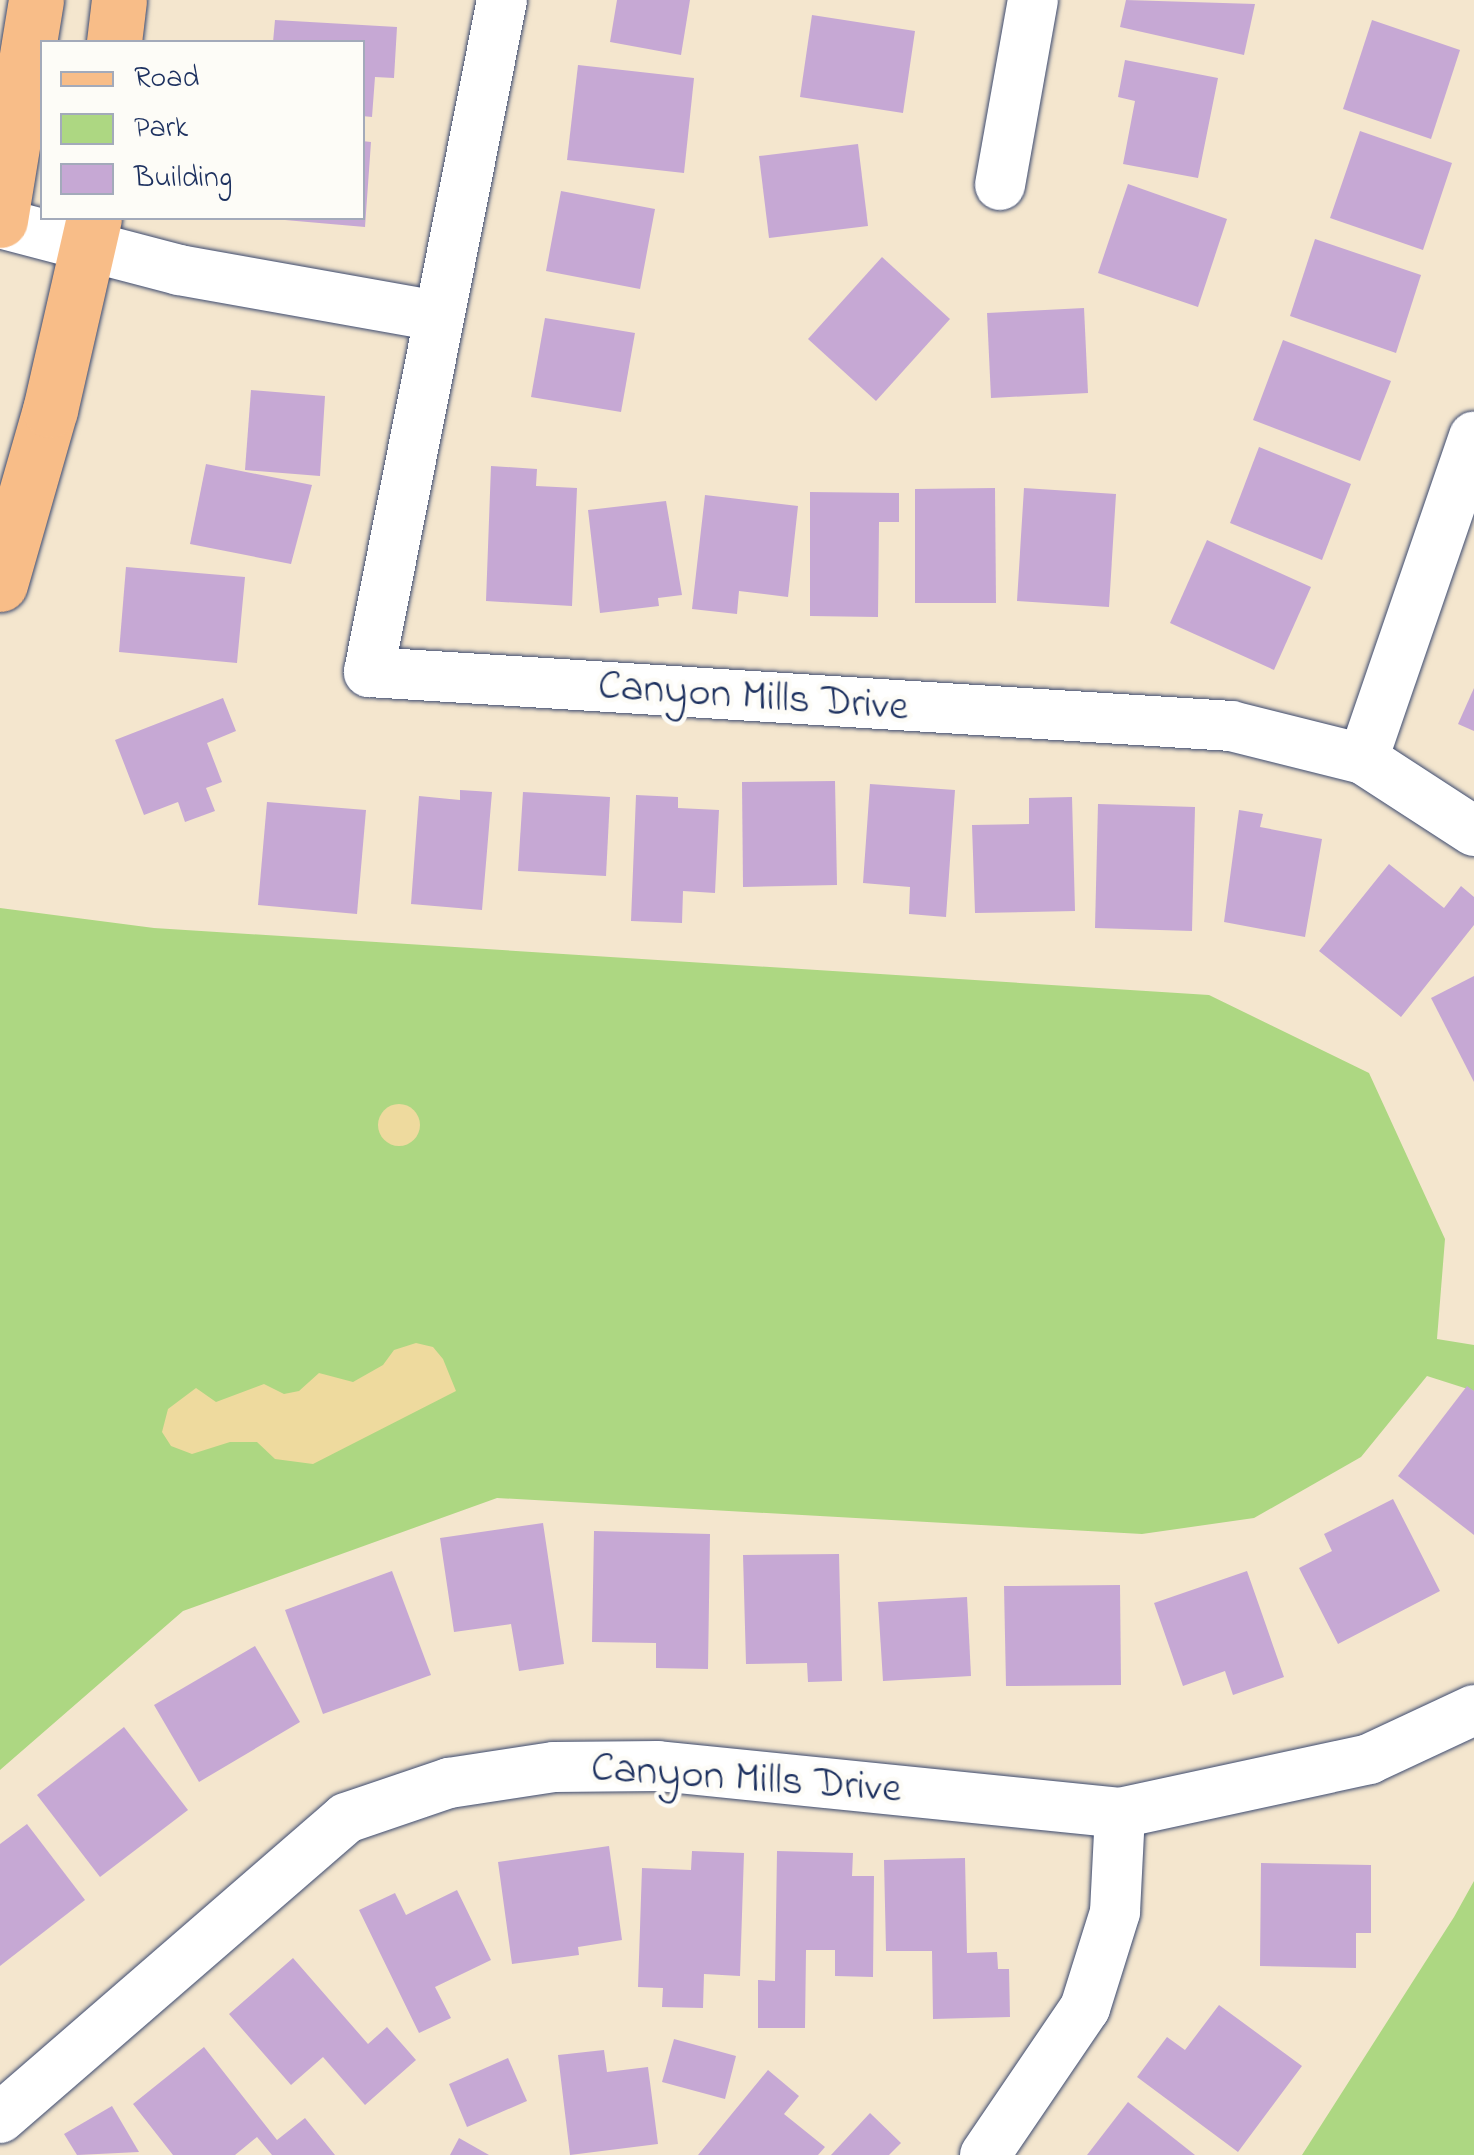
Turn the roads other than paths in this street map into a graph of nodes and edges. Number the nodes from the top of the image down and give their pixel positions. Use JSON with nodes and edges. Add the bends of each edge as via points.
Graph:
{"nodes":[{"id":1,"x":36,"y":0,"type":"edge"},
{"id":2,"x":118,"y":0,"type":"edge"},
{"id":3,"x":502,"y":0,"type":"edge"},
{"id":4,"x":1033,"y":0,"type":"edge"},
{"id":5,"x":114,"y":40,"type":"edge"},
{"id":6,"x":1000,"y":185,"type":"dead end"},
{"id":7,"x":0,"y":222,"type":"edge"},
{"id":8,"x":93,"y":232,"type":"edge"},
{"id":9,"x":436,"y":316,"type":"junction"},
{"id":10,"x":1474,"y":437,"type":"edge"},
{"id":11,"x":0,"y":584,"type":"edge"},
{"id":12,"x":1363,"y":759,"type":"junction"},
{"id":13,"x":1474,"y":831,"type":"edge"},
{"id":14,"x":1474,"y":1710,"type":"edge"},
{"id":15,"x":1120,"y":1813,"type":"junction"},
{"id":16,"x":0,"y":2118,"type":"edge"},
{"id":17,"x":985,"y":2155,"type":"edge"}],
"edges":[{"from":1,"to":7,"type":"main road"},
{"from":2,"to":5,"type":"main road"},
{"from":3,"to":9,"type":"street"},
{"from":4,"to":6,"type":"street"},
{"from":7,"to":8,"type":"street"},
{"from":8,"to":9,"type":"street","via":[[179,270]]},
{"from":8,"to":11,"type":"main road"},
{"from":9,"to":12,"type":"street","name":"Canyon Mills Drive","via":[[369,672],[1230,726]]},
{"from":10,"to":12,"type":"street"},
{"from":12,"to":13,"type":"street","name":"Canyon Mills Drive"},
{"from":14,"to":15,"type":"street","name":"Canyon Mills Drive","via":[[1369,1759]]},
{"from":15,"to":16,"type":"street","name":"Canyon Mills Drive","via":[[658,1766],[554,1767],[449,1783],[346,1818]]},
{"from":15,"to":17,"type":"street","via":[[1115,1912],[1086,2008]]}]}
